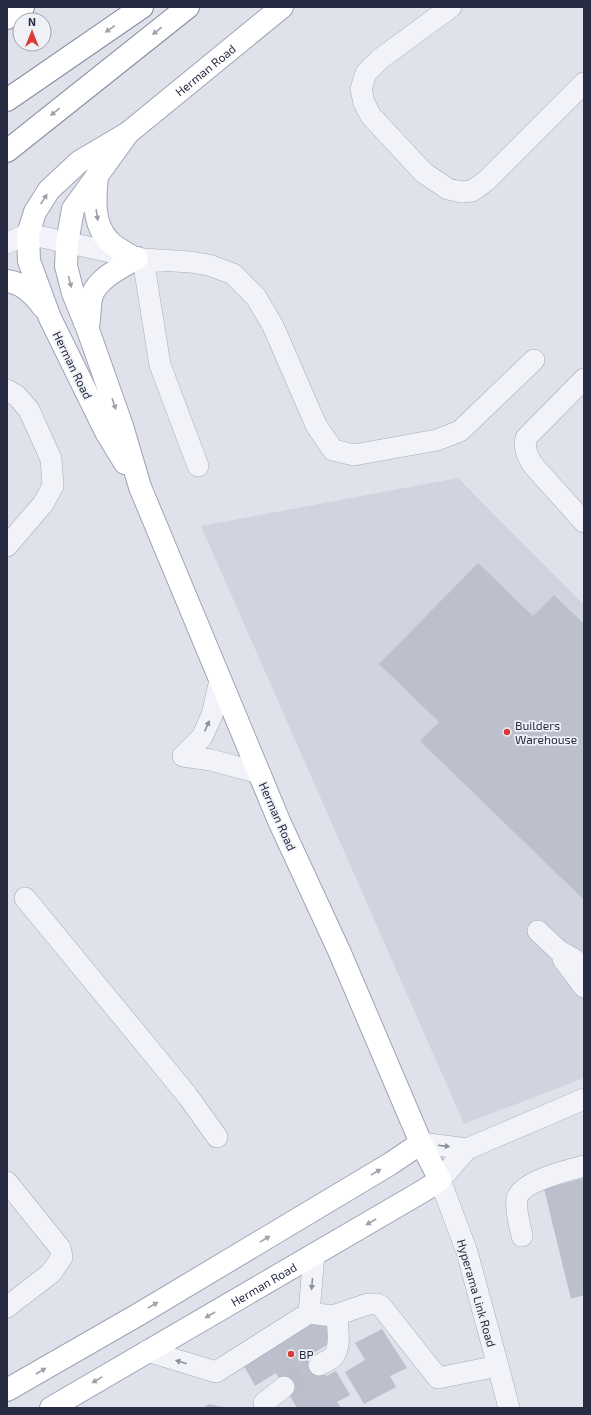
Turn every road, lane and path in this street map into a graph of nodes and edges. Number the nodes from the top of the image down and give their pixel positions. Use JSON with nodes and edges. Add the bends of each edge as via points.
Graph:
{"nodes":[{"id":1,"x":23,"y":7,"type":"edge"},
{"id":2,"x":142,"y":7,"type":"edge"},
{"id":3,"x":188,"y":7,"type":"edge"},
{"id":4,"x":282,"y":7,"type":"edge"},
{"id":5,"x":450,"y":7,"type":"edge"},
{"id":6,"x":7,"y":18,"type":"edge"},
{"id":7,"x":584,"y":83,"type":"edge"},
{"id":8,"x":7,"y":100,"type":"edge"},
{"id":9,"x":128,"y":133,"type":"junction"},
{"id":10,"x":7,"y":151,"type":"edge"},
{"id":11,"x":97,"y":176,"type":"junction"},
{"id":12,"x":28,"y":234,"type":"junction"},
{"id":13,"x":7,"y":243,"type":"edge"},
{"id":14,"x":67,"y":243,"type":"junction"},
{"id":15,"x":137,"y":258,"type":"junction"},
{"id":16,"x":7,"y":281,"type":"edge"},
{"id":17,"x":50,"y":318,"type":"junction"},
{"id":18,"x":88,"y":330,"type":"junction"},
{"id":19,"x":534,"y":360,"type":"dead end"},
{"id":20,"x":584,"y":378,"type":"edge"},
{"id":21,"x":7,"y":390,"type":"edge"},
{"id":22,"x":198,"y":466,"type":"dead end"},
{"id":23,"x":140,"y":488,"type":"junction"},
{"id":24,"x":584,"y":522,"type":"edge"},
{"id":25,"x":7,"y":546,"type":"edge"},
{"id":26,"x":220,"y":680,"type":"junction"},
{"id":27,"x":259,"y":773,"type":"junction"},
{"id":28,"x":25,"y":898,"type":"dead end"},
{"id":29,"x":538,"y":931,"type":"dead end"},
{"id":30,"x":566,"y":961,"type":"edge"},
{"id":31,"x":584,"y":987,"type":"edge"},
{"id":32,"x":584,"y":1099,"type":"edge"},
{"id":33,"x":218,"y":1137,"type":"dead end"},
{"id":34,"x":421,"y":1143,"type":"junction"},
{"id":35,"x":467,"y":1149,"type":"junction"},
{"id":36,"x":584,"y":1166,"type":"edge"},
{"id":37,"x":440,"y":1180,"type":"junction"},
{"id":38,"x":7,"y":1182,"type":"edge"},
{"id":39,"x":522,"y":1236,"type":"dead end"},
{"id":40,"x":314,"y":1254,"type":"junction"},
{"id":41,"x":7,"y":1307,"type":"edge"},
{"id":42,"x":309,"y":1313,"type":"junction"},
{"id":43,"x":337,"y":1315,"type":"junction"},
{"id":44,"x":147,"y":1351,"type":"junction"},
{"id":45,"x":319,"y":1365,"type":"tunnel mouth"},
{"id":46,"x":498,"y":1366,"type":"junction"},
{"id":47,"x":284,"y":1386,"type":"tunnel mouth"},
{"id":48,"x":7,"y":1390,"type":"edge"},
{"id":49,"x":264,"y":1403,"type":"dead end"},
{"id":50,"x":51,"y":1408,"type":"edge"},
{"id":51,"x":509,"y":1408,"type":"edge"}],
"edges":[{"from":1,"to":6,"type":"main road"},
{"from":2,"to":8,"type":"main road","one_way":true},
{"from":3,"to":10,"type":"main road","one_way":true},
{"from":4,"to":9,"type":"main road","name":"Herman Road"},
{"from":5,"to":7,"type":"street","via":[[380,59],[366,74],[361,89],[364,103],[371,116],[424,173],[448,189],[472,191],[486,181]]},
{"from":9,"to":11,"type":"main road","name":"Herman Road"},
{"from":12,"to":9,"type":"main road","name":"Herman Road","one_way":true,"via":[[35,212],[50,190],[79,162]]},
{"from":11,"to":14,"type":"main road","name":"Herman Road","via":[[73,209]]},
{"from":11,"to":15,"type":"main road","one_way":true,"via":[[96,214],[102,233],[109,242]]},
{"from":12,"to":13,"type":"street"},
{"from":12,"to":14,"type":"street"},
{"from":12,"to":17,"type":"main road","name":"Herman Road","via":[[29,261]]},
{"from":14,"to":15,"type":"street"},
{"from":14,"to":18,"type":"main road","name":"Herman Road","one_way":true,"via":[[66,266],[73,293]]},
{"from":15,"to":18,"type":"main road","via":[[97,285],[92,297]]},
{"from":15,"to":19,"type":"street","via":[[209,264],[233,274],[256,298],[274,326],[316,425],[333,450],[354,454],[438,440],[460,431]]},
{"from":15,"to":22,"type":"street","via":[[160,365]]},
{"from":16,"to":17,"type":"main road","via":[[15,282],[37,298]]},
{"from":17,"to":23,"type":"main road","name":"Herman Road","via":[[106,432]]},
{"from":18,"to":23,"type":"main road","name":"Herman Road","one_way":true,"via":[[122,426]]},
{"from":20,"to":24,"type":"street","via":[[526,438],[524,447],[532,464]]},
{"from":21,"to":25,"type":"street","via":[[17,396],[29,410],[51,459],[53,486],[43,504]]},
{"from":23,"to":26,"type":"main road","name":"Herman Road"},
{"from":26,"to":27,"type":"main road","name":"Herman Road"},
{"from":27,"to":26,"type":"street","one_way":true,"via":[[211,760],[183,756],[202,737],[212,715]]},
{"from":27,"to":34,"type":"main road","name":"Herman Road"},
{"from":28,"to":33,"type":"street"},
{"from":29,"to":30,"type":"street"},
{"from":30,"to":31,"type":"street"},
{"from":32,"to":35,"type":"street"},
{"from":34,"to":35,"type":"street","one_way":true},
{"from":34,"to":37,"type":"main road","name":"Herman Road"},
{"from":48,"to":34,"type":"main road","one_way":true,"via":[[141,1313]]},
{"from":35,"to":37,"type":"street"},
{"from":36,"to":39,"type":"street","via":[[555,1174],[525,1187],[517,1200]]},
{"from":37,"to":40,"type":"main road","name":"Herman Road","one_way":true},
{"from":37,"to":46,"type":"street","name":"Hyperama Link Road","via":[[467,1252]]},
{"from":38,"to":41,"type":"street","via":[[60,1248],[62,1257],[51,1274]]},
{"from":40,"to":42,"type":"street","one_way":true},
{"from":40,"to":44,"type":"main road","name":"Herman Road","one_way":true},
{"from":42,"to":43,"type":"street"},
{"from":42,"to":44,"type":"street","one_way":true,"via":[[216,1372]]},
{"from":43,"to":45,"type":"street","via":[[336,1351],[333,1357]]},
{"from":43,"to":46,"type":"street","via":[[368,1304],[381,1306],[438,1378]]},
{"from":44,"to":50,"type":"main road","name":"Herman Road","one_way":true},
{"from":46,"to":51,"type":"street","name":"Hyperama Link Road"},
{"from":47,"to":49,"type":"street"}]}
